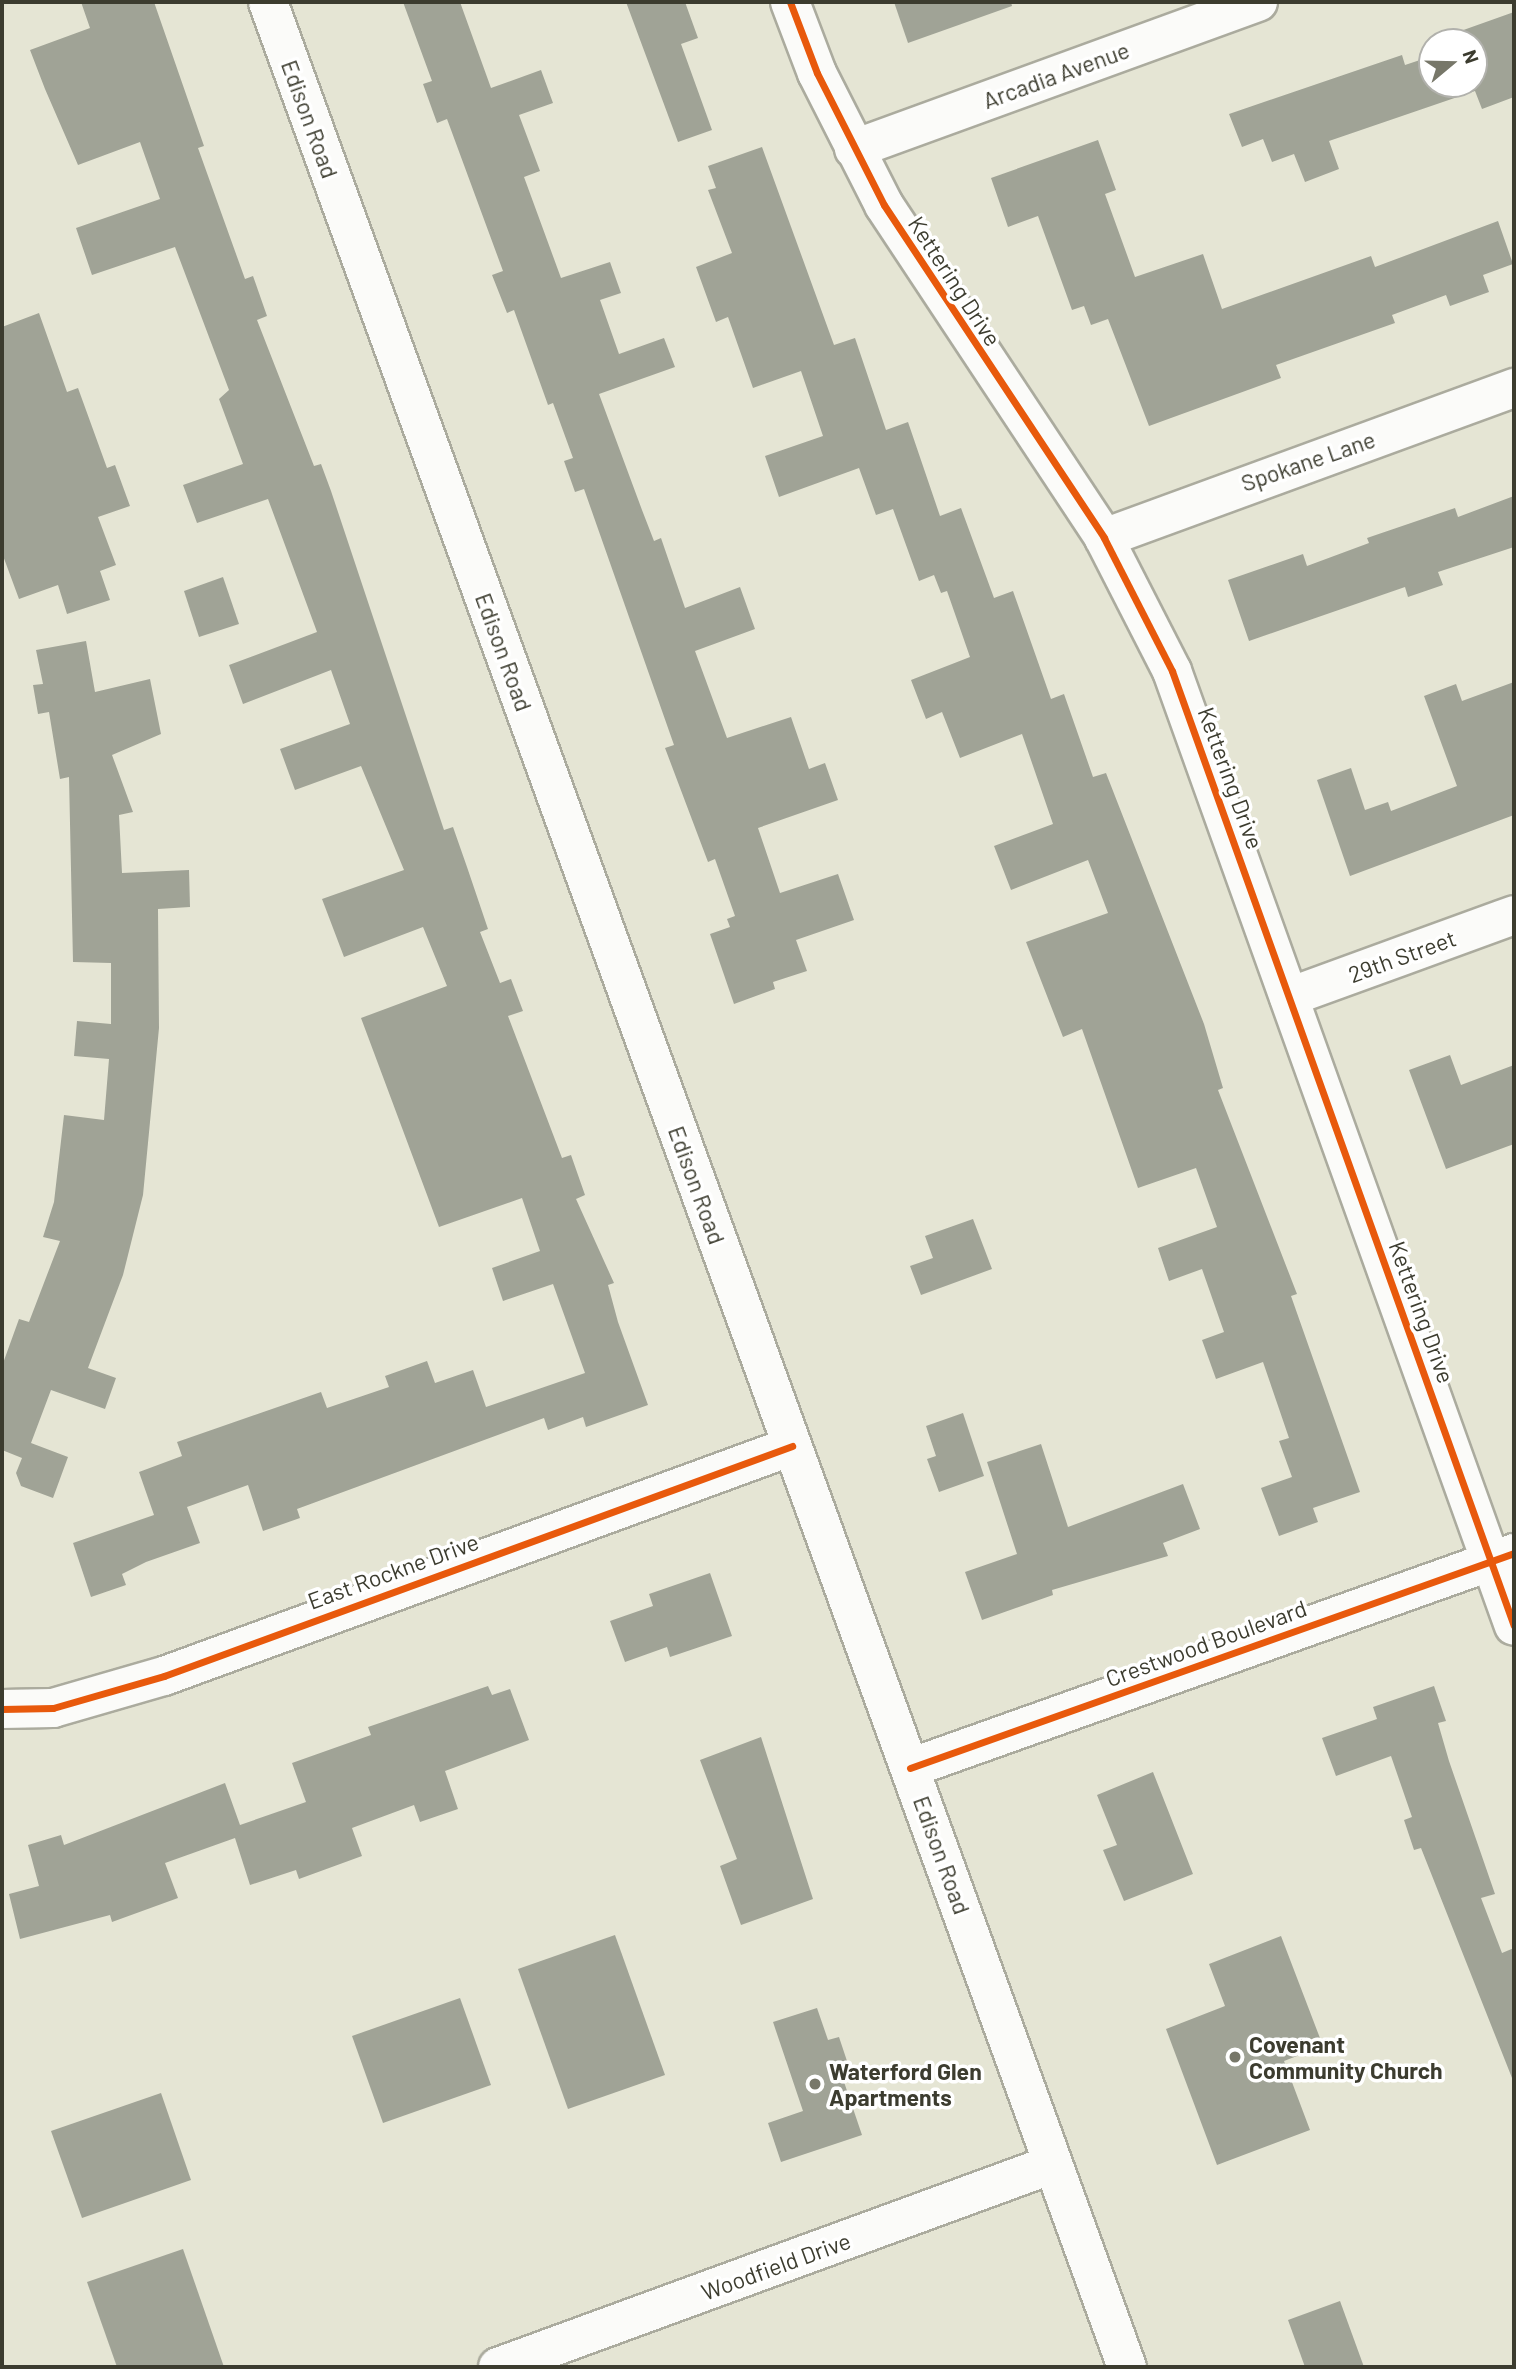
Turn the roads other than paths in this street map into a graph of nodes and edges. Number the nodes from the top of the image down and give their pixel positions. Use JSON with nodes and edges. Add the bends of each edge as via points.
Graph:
{"nodes":[{"id":1,"x":268,"y":2,"type":"edge"},
{"id":2,"x":790,"y":2,"type":"edge"},
{"id":3,"x":1258,"y":2,"type":"edge"},
{"id":4,"x":854,"y":149,"type":"junction"},
{"id":5,"x":1514,"y":388,"type":"edge"},
{"id":6,"x":1104,"y":538,"type":"junction"},
{"id":7,"x":1514,"y":915,"type":"edge"},
{"id":8,"x":1289,"y":996,"type":"junction"},
{"id":9,"x":792,"y":1446,"type":"junction"},
{"id":10,"x":1503,"y":1557,"type":"edge"},
{"id":11,"x":1514,"y":1626,"type":"edge"},
{"id":12,"x":2,"y":1709,"type":"edge"},
{"id":13,"x":910,"y":1768,"type":"junction"},
{"id":14,"x":1053,"y":2164,"type":"junction"},
{"id":15,"x":498,"y":2367,"type":"edge"},
{"id":16,"x":1127,"y":2367,"type":"edge"}],
"edges":[{"from":1,"to":9,"type":"street","name":"Edison Road"},
{"from":2,"to":4,"type":"street","name":"Kettering Drive"},
{"from":3,"to":4,"type":"street","name":"Arcadia Avenue"},
{"from":4,"to":6,"type":"street","name":"Kettering Drive","via":[[964,330]]},
{"from":5,"to":6,"type":"street","name":"Spokane Lane"},
{"from":6,"to":8,"type":"street","name":"Kettering Drive","via":[[1172,671]]},
{"from":7,"to":8,"type":"street","name":"29th Street"},
{"from":8,"to":10,"type":"street","name":"Kettering Drive"},
{"from":9,"to":12,"type":"street","name":"East Rockne Drive","via":[[164,1676],[53,1708]]},
{"from":9,"to":13,"type":"street","name":"Edison Road"},
{"from":10,"to":11,"type":"street","name":"Kettering Drive"},
{"from":10,"to":13,"type":"street","name":"Crestwood Boulevard"},
{"from":13,"to":14,"type":"street","name":"Edison Road"},
{"from":14,"to":15,"type":"street","name":"Woodfield Drive"},
{"from":14,"to":16,"type":"street","name":"Edison Road"}]}
